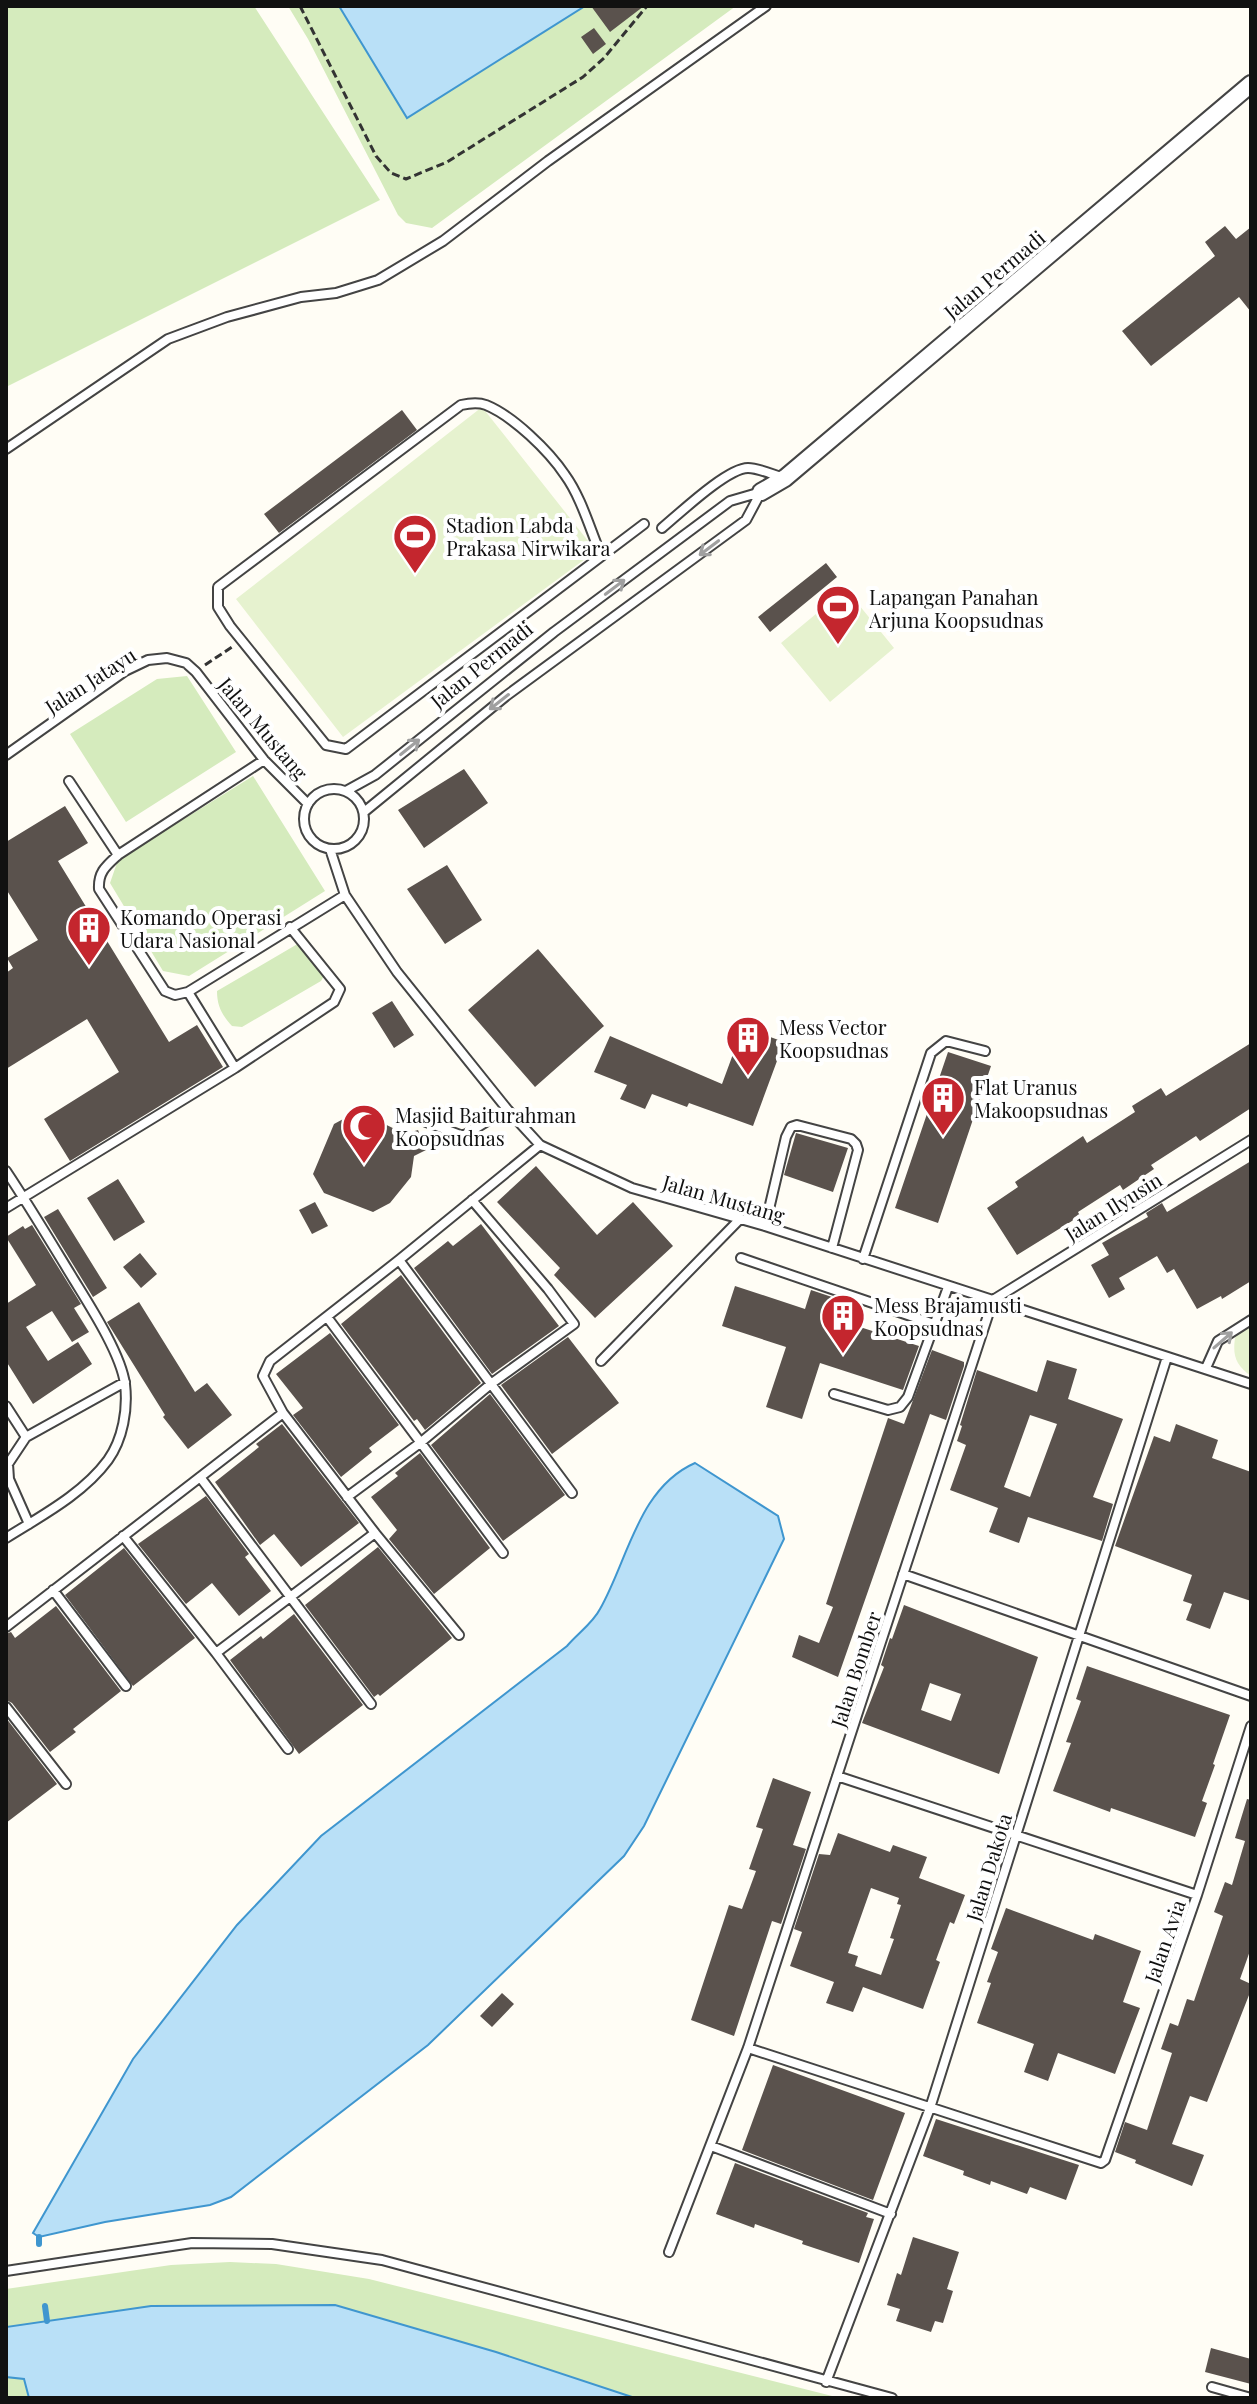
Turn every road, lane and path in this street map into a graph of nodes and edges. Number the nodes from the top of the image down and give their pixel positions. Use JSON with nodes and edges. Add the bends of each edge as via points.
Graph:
{"nodes":[{"id":1,"x":300,"y":6,"type":"edge"},
{"id":2,"x":647,"y":6,"type":"edge"},
{"id":3,"x":766,"y":6,"type":"edge"},
{"id":4,"x":1251,"y":84,"type":"edge"},
{"id":5,"x":6,"y":449,"type":"edge"},
{"id":6,"x":785,"y":478,"type":"junction"},
{"id":7,"x":761,"y":492,"type":"junction"},
{"id":8,"x":644,"y":524,"type":"dead end"},
{"id":9,"x":662,"y":528,"type":"dead end"},
{"id":10,"x":601,"y":555,"type":"junction"},
{"id":11,"x":241,"y":640,"type":"junction"},
{"id":12,"x":196,"y":672,"type":"junction"},
{"id":13,"x":6,"y":755,"type":"edge"},
{"id":14,"x":264,"y":760,"type":"junction"},
{"id":15,"x":69,"y":781,"type":"dead end"},
{"id":16,"x":346,"y":791,"type":"junction"},
{"id":17,"x":308,"y":804,"type":"junction"},
{"id":18,"x":364,"y":812,"type":"junction"},
{"id":19,"x":330,"y":849,"type":"junction"},
{"id":20,"x":118,"y":855,"type":"junction"},
{"id":21,"x":345,"y":895,"type":"junction"},
{"id":22,"x":290,"y":927,"type":"junction"},
{"id":23,"x":188,"y":992,"type":"junction"},
{"id":24,"x":985,"y":1051,"type":"dead end"},
{"id":25,"x":235,"y":1068,"type":"junction"},
{"id":26,"x":507,"y":1109,"type":"junction"},
{"id":27,"x":426,"y":1122,"type":"dead end"},
{"id":28,"x":1251,"y":1140,"type":"edge"},
{"id":29,"x":540,"y":1145,"type":"junction"},
{"id":30,"x":6,"y":1171,"type":"edge"},
{"id":31,"x":23,"y":1196,"type":"junction"},
{"id":32,"x":472,"y":1200,"type":"junction"},
{"id":33,"x":6,"y":1208,"type":"edge"},
{"id":34,"x":739,"y":1220,"type":"junction"},
{"id":35,"x":765,"y":1226,"type":"junction"},
{"id":36,"x":832,"y":1248,"type":"junction"},
{"id":37,"x":741,"y":1258,"type":"dead end"},
{"id":38,"x":863,"y":1259,"type":"junction"},
{"id":39,"x":399,"y":1260,"type":"junction"},
{"id":40,"x":948,"y":1287,"type":"junction"},
{"id":41,"x":993,"y":1300,"type":"junction"},
{"id":42,"x":327,"y":1317,"type":"junction"},
{"id":43,"x":1251,"y":1320,"type":"edge"},
{"id":44,"x":934,"y":1324,"type":"junction"},
{"id":45,"x":1167,"y":1357,"type":"junction"},
{"id":46,"x":601,"y":1361,"type":"dead end"},
{"id":47,"x":1206,"y":1368,"type":"junction"},
{"id":48,"x":125,"y":1382,"type":"junction"},
{"id":49,"x":492,"y":1383,"type":"junction"},
{"id":50,"x":1251,"y":1384,"type":"edge"},
{"id":51,"x":834,"y":1394,"type":"dead end"},
{"id":52,"x":6,"y":1406,"type":"edge"},
{"id":53,"x":283,"y":1413,"type":"junction"},
{"id":54,"x":26,"y":1437,"type":"junction"},
{"id":55,"x":420,"y":1443,"type":"junction"},
{"id":56,"x":200,"y":1477,"type":"junction"},
{"id":57,"x":572,"y":1493,"type":"dead end"},
{"id":58,"x":347,"y":1497,"type":"junction"},
{"id":59,"x":29,"y":1524,"type":"junction"},
{"id":60,"x":375,"y":1533,"type":"junction"},
{"id":61,"x":123,"y":1536,"type":"junction"},
{"id":62,"x":6,"y":1538,"type":"edge"},
{"id":63,"x":503,"y":1553,"type":"dead end"},
{"id":64,"x":903,"y":1574,"type":"junction"},
{"id":65,"x":53,"y":1590,"type":"junction"},
{"id":66,"x":291,"y":1597,"type":"junction"},
{"id":67,"x":6,"y":1627,"type":"edge"},
{"id":68,"x":1079,"y":1634,"type":"junction"},
{"id":69,"x":459,"y":1635,"type":"dead end"},
{"id":70,"x":216,"y":1653,"type":"junction"},
{"id":71,"x":126,"y":1686,"type":"dead end"},
{"id":72,"x":1251,"y":1696,"type":"edge"},
{"id":73,"x":371,"y":1704,"type":"dead end"},
{"id":74,"x":6,"y":1707,"type":"edge"},
{"id":75,"x":1251,"y":1726,"type":"edge"},
{"id":76,"x":288,"y":1749,"type":"dead end"},
{"id":77,"x":837,"y":1776,"type":"junction"},
{"id":78,"x":66,"y":1784,"type":"dead end"},
{"id":79,"x":1014,"y":1836,"type":"junction"},
{"id":80,"x":1197,"y":1895,"type":"junction"},
{"id":81,"x":748,"y":2048,"type":"junction"},
{"id":82,"x":930,"y":2108,"type":"junction"},
{"id":83,"x":711,"y":2146,"type":"junction"},
{"id":84,"x":891,"y":2214,"type":"junction"},
{"id":85,"x":669,"y":2252,"type":"dead end"},
{"id":86,"x":6,"y":2271,"type":"edge"},
{"id":87,"x":826,"y":2382,"type":"junction"},
{"id":88,"x":1212,"y":2387,"type":"dead end"},
{"id":89,"x":892,"y":2398,"type":"edge"},
{"id":90,"x":1251,"y":2398,"type":"edge"}],
"edges":[{"from":1,"to":2,"type":"path","via":[[376,156],[391,173],[406,179],[447,162],[583,77]]},
{"from":3,"to":5,"type":"lane","via":[[443,241],[378,280],[227,317],[168,339]]},
{"from":4,"to":6,"type":"street","name":"Jalan Permadi"},
{"from":6,"to":7,"type":"street","name":"Jalan Permadi"},
{"from":6,"to":9,"type":"lane","via":[[750,468],[735,470]]},
{"from":16,"to":7,"type":"lane","name":"Jalan Permadi","one_way":true,"via":[[375,775],[730,501]]},
{"from":7,"to":18,"type":"lane","name":"Jalan Permadi","one_way":true,"via":[[746,520],[506,696]]},
{"from":8,"to":10,"type":"lane"},
{"from":10,"to":11,"type":"lane","via":[[346,749],[326,745]]},
{"from":10,"to":11,"type":"lane","via":[[567,476],[546,451],[487,406],[461,405],[218,587],[218,607]]},
{"from":11,"to":12,"type":"path"},
{"from":12,"to":13,"type":"lane","name":"Jalan Jatayu","via":[[167,658],[148,660]]},
{"from":12,"to":14,"type":"lane","name":"Jalan Mustang"},
{"from":14,"to":17,"type":"lane","name":"Jalan Mustang"},
{"from":14,"to":20,"type":"lane"},
{"from":15,"to":20,"type":"lane"},
{"from":16,"to":17,"type":"lane","via":[[325,790]]},
{"from":16,"to":18,"type":"lane"},
{"from":17,"to":19,"type":"lane","via":[[305,826],[310,837]]},
{"from":18,"to":19,"type":"lane","via":[[360,835],[342,848]]},
{"from":19,"to":21,"type":"lane","name":"Jalan Mustang"},
{"from":20,"to":23,"type":"lane","via":[[98,877],[99,889],[165,991]]},
{"from":21,"to":22,"type":"lane"},
{"from":21,"to":26,"type":"lane","name":"Jalan Mustang","via":[[397,972]]},
{"from":22,"to":23,"type":"lane"},
{"from":22,"to":25,"type":"lane","via":[[340,989],[338,996]]},
{"from":23,"to":25,"type":"lane"},
{"from":24,"to":38,"type":"lane","via":[[946,1041],[931,1053]]},
{"from":25,"to":31,"type":"lane"},
{"from":26,"to":27,"type":"lane","via":[[463,1136]]},
{"from":26,"to":29,"type":"lane","name":"Jalan Mustang"},
{"from":28,"to":41,"type":"lane","name":"Jalan Ilyusin"},
{"from":29,"to":32,"type":"lane"},
{"from":29,"to":34,"type":"lane","name":"Jalan Mustang","via":[[632,1188]]},
{"from":30,"to":31,"type":"lane"},
{"from":31,"to":33,"type":"lane"},
{"from":31,"to":48,"type":"lane","via":[[104,1330]]},
{"from":32,"to":39,"type":"lane"},
{"from":32,"to":49,"type":"lane","via":[[574,1324]]},
{"from":34,"to":35,"type":"lane","name":"Jalan Mustang"},
{"from":34,"to":46,"type":"lane"},
{"from":35,"to":36,"type":"lane","name":"Jalan Mustang"},
{"from":35,"to":36,"type":"lane","via":[[791,1127],[851,1139],[858,1150]]},
{"from":36,"to":38,"type":"lane","name":"Jalan Mustang"},
{"from":37,"to":44,"type":"lane"},
{"from":38,"to":40,"type":"lane","name":"Jalan Mustang"},
{"from":39,"to":42,"type":"lane"},
{"from":39,"to":49,"type":"lane"},
{"from":40,"to":41,"type":"lane","name":"Jalan Mustang"},
{"from":40,"to":44,"type":"lane"},
{"from":41,"to":45,"type":"lane","name":"Jalan Mustang"},
{"from":41,"to":64,"type":"lane","name":"Jalan Bomber"},
{"from":42,"to":53,"type":"lane","via":[[265,1367],[263,1376]]},
{"from":42,"to":55,"type":"lane"},
{"from":47,"to":43,"type":"lane","one_way":true,"via":[[1218,1341]]},
{"from":44,"to":51,"type":"lane","via":[[900,1407],[888,1410]]},
{"from":45,"to":47,"type":"lane","name":"Jalan Mustang"},
{"from":45,"to":68,"type":"lane","name":"Jalan Dakota"},
{"from":47,"to":50,"type":"lane","name":"Jalan Mustang"},
{"from":48,"to":54,"type":"lane"},
{"from":48,"to":59,"type":"lane","via":[[119,1439],[108,1459],[65,1500]]},
{"from":49,"to":55,"type":"lane"},
{"from":49,"to":57,"type":"lane"},
{"from":52,"to":54,"type":"lane"},
{"from":53,"to":56,"type":"lane"},
{"from":53,"to":58,"type":"lane"},
{"from":54,"to":59,"type":"lane","via":[[7,1472]]},
{"from":55,"to":58,"type":"lane"},
{"from":55,"to":63,"type":"lane"},
{"from":56,"to":61,"type":"lane"},
{"from":56,"to":66,"type":"lane"},
{"from":58,"to":60,"type":"lane"},
{"from":59,"to":62,"type":"lane"},
{"from":60,"to":66,"type":"lane"},
{"from":60,"to":69,"type":"lane"},
{"from":61,"to":65,"type":"lane"},
{"from":61,"to":70,"type":"lane"},
{"from":64,"to":68,"type":"lane"},
{"from":64,"to":77,"type":"lane","name":"Jalan Bomber"},
{"from":65,"to":67,"type":"lane"},
{"from":65,"to":71,"type":"lane"},
{"from":66,"to":70,"type":"lane"},
{"from":66,"to":73,"type":"lane"},
{"from":68,"to":72,"type":"lane"},
{"from":68,"to":79,"type":"lane","name":"Jalan Dakota"},
{"from":70,"to":76,"type":"lane"},
{"from":74,"to":78,"type":"lane"},
{"from":75,"to":80,"type":"lane","name":"Jalan Avia"},
{"from":77,"to":79,"type":"lane"},
{"from":77,"to":81,"type":"lane","name":"Jalan Bomber"},
{"from":79,"to":80,"type":"lane"},
{"from":79,"to":82,"type":"lane","name":"Jalan Dakota"},
{"from":80,"to":82,"type":"lane","name":"Jalan Avia","via":[[1109,2156],[1101,2163]]},
{"from":81,"to":82,"type":"lane"},
{"from":81,"to":83,"type":"lane","name":"Jalan Bomber"},
{"from":82,"to":84,"type":"lane","name":"Jalan Dakota"},
{"from":83,"to":84,"type":"lane"},
{"from":83,"to":85,"type":"lane","name":"Jalan Bomber"},
{"from":84,"to":87,"type":"lane","name":"Jalan Dakota"},
{"from":86,"to":87,"type":"lane","via":[[192,2243],[272,2244],[382,2260]]},
{"from":87,"to":89,"type":"lane"},
{"from":88,"to":90,"type":"lane"}]}
